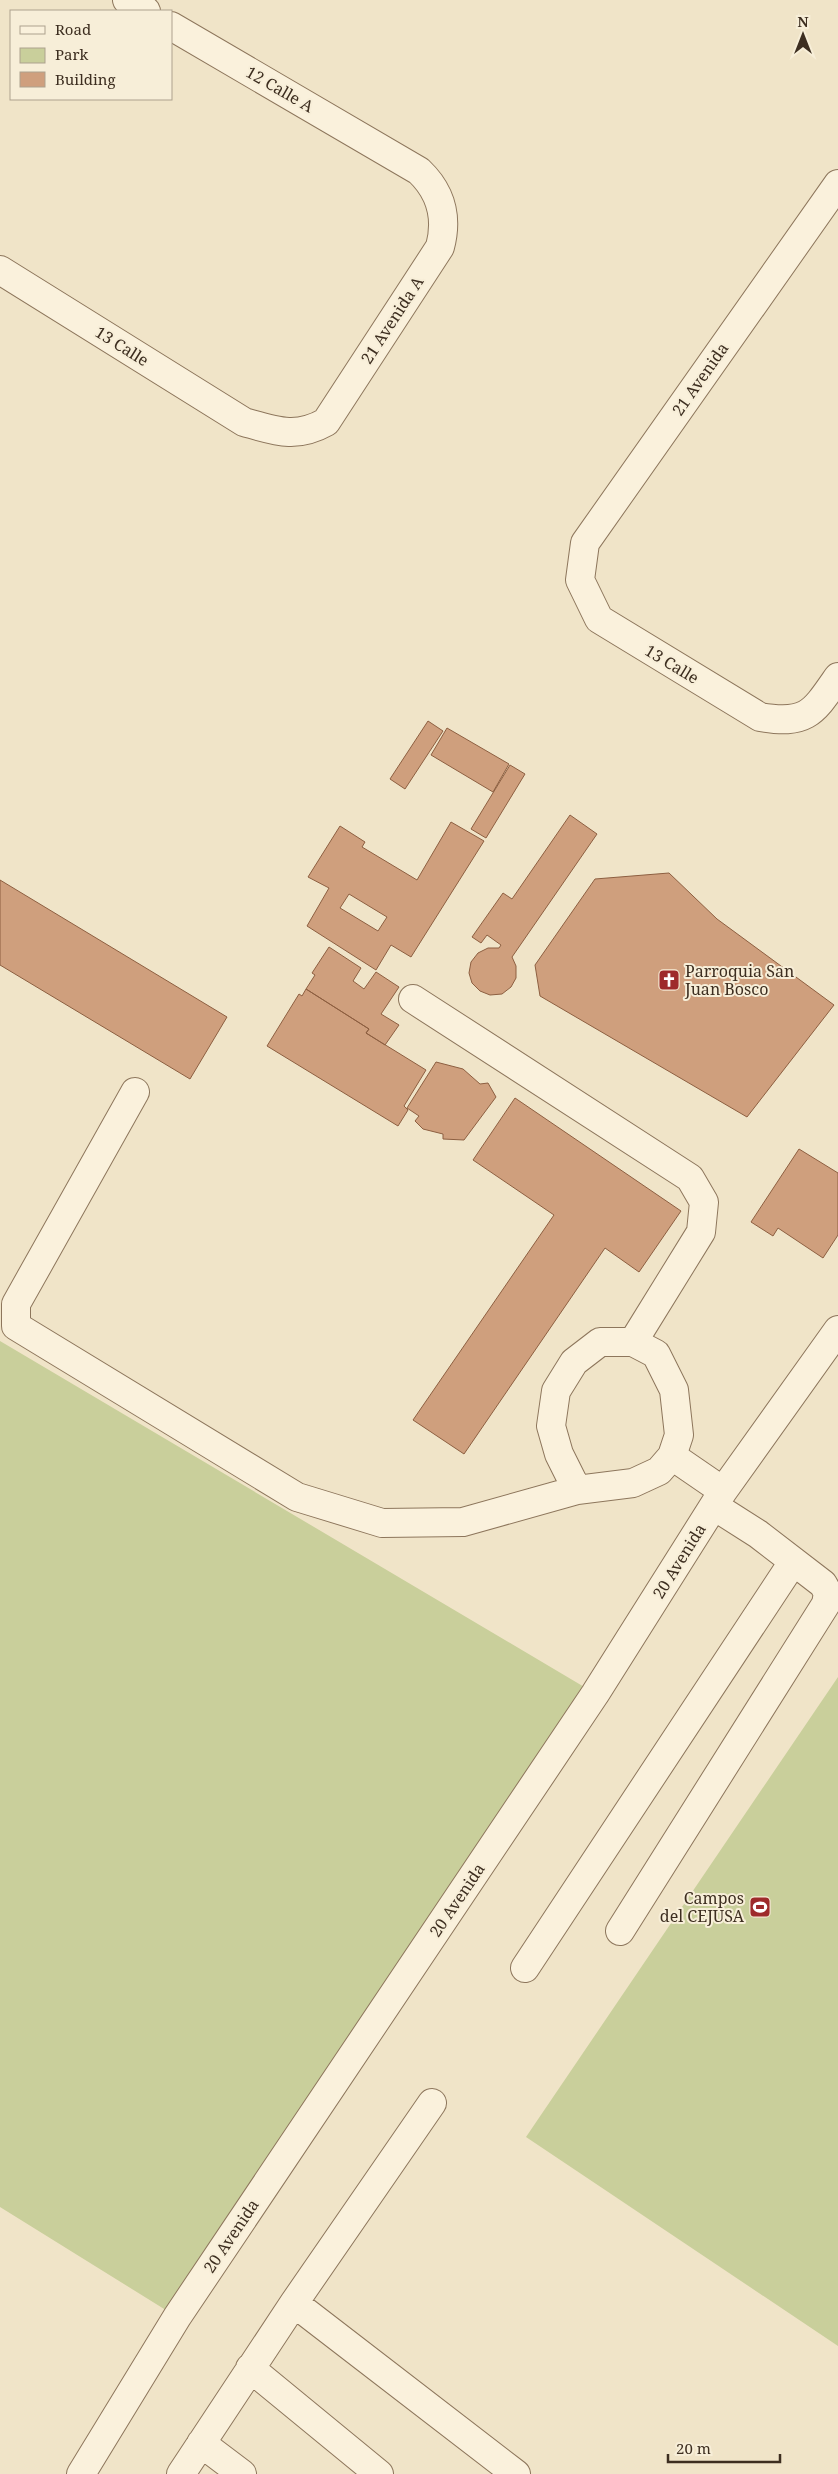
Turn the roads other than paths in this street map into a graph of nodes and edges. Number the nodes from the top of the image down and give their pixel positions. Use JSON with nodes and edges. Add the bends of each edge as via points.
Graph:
{"nodes":[{"id":1,"x":126,"y":0,"type":"edge"},
{"id":2,"x":144,"y":10,"type":"edge"},
{"id":3,"x":172,"y":27,"type":"edge"},
{"id":4,"x":389,"y":153,"type":"joint"},
{"id":5,"x":838,"y":184,"type":"edge"},
{"id":6,"x":0,"y":270,"type":"edge"},
{"id":7,"x":244,"y":422,"type":"joint"},
{"id":8,"x":580,"y":580,"type":"joint"},
{"id":9,"x":838,"y":678,"type":"edge"},
{"id":10,"x":413,"y":999,"type":"dead end"},
{"id":11,"x":135,"y":1092,"type":"dead end"},
{"id":12,"x":838,"y":1330,"type":"edge"},
{"id":13,"x":633,"y":1342,"type":"junction"},
{"id":14,"x":672,"y":1456,"type":"junction"},
{"id":15,"x":577,"y":1490,"type":"junction"},
{"id":16,"x":718,"y":1499,"type":"junction"},
{"id":17,"x":793,"y":1562,"type":"junction"},
{"id":18,"x":620,"y":1930,"type":"dead end"},
{"id":19,"x":525,"y":1968,"type":"dead end"},
{"id":20,"x":432,"y":2103,"type":"dead end"},
{"id":21,"x":294,"y":2303,"type":"junction"},
{"id":22,"x":250,"y":2368,"type":"junction"},
{"id":23,"x":201,"y":2443,"type":"junction"},
{"id":24,"x":81,"y":2474,"type":"edge"},
{"id":25,"x":181,"y":2474,"type":"edge"},
{"id":26,"x":242,"y":2474,"type":"edge"},
{"id":27,"x":379,"y":2474,"type":"edge"},
{"id":28,"x":516,"y":2474,"type":"edge"}],
"edges":[{"from":1,"to":2,"type":"street"},
{"from":3,"to":4,"type":"street","name":"12 Calle A"},
{"from":4,"to":7,"type":"street","name":"21 Avenida A","via":[[419,171],[437,192],[444,222],[440,247],[326,422],[305,432],[290,433]]},
{"from":5,"to":8,"type":"street","name":"21 Avenida","via":[[584,543]]},
{"from":6,"to":7,"type":"street","name":"13 Calle"},
{"from":8,"to":9,"type":"street","name":"13 Calle","via":[[599,620],[760,717],[787,722],[815,710]]},
{"from":10,"to":13,"type":"street","via":[[690,1178],[704,1202],[701,1232]]},
{"from":11,"to":15,"type":"street","via":[[16,1304],[16,1326],[297,1497],[382,1524],[463,1522]]},
{"from":12,"to":16,"type":"street","name":"20 Avenida"},
{"from":13,"to":14,"type":"street","via":[[656,1354],[674,1390],[679,1435]]},
{"from":13,"to":15,"type":"street","via":[[600,1342],[574,1362],[556,1392],[551,1426],[559,1454]]},
{"from":14,"to":15,"type":"street","via":[[659,1471],[633,1483]]},
{"from":14,"to":16,"type":"street"},
{"from":16,"to":17,"type":"street"},
{"from":16,"to":24,"type":"street","name":"20 Avenida","via":[[595,1694],[177,2316]]},
{"from":17,"to":18,"type":"street","via":[[824,1584],[828,1593],[826,1604]]},
{"from":17,"to":19,"type":"street"},
{"from":20,"to":21,"type":"street"},
{"from":21,"to":22,"type":"street"},
{"from":21,"to":28,"type":"street"},
{"from":22,"to":23,"type":"street"},
{"from":22,"to":27,"type":"street"},
{"from":23,"to":25,"type":"street"},
{"from":23,"to":26,"type":"street"}]}
